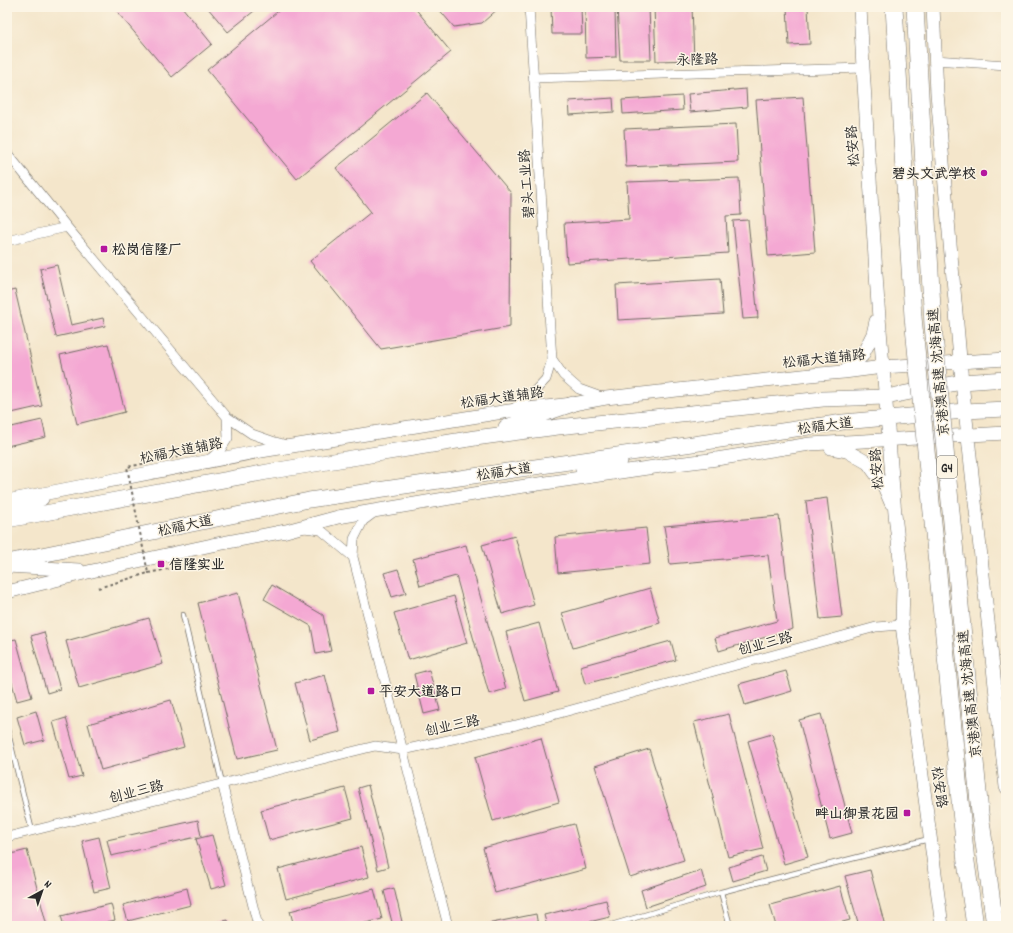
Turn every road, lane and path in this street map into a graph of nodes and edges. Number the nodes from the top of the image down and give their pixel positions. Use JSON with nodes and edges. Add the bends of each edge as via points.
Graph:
{"nodes":[{"id":1,"x":529,"y":7,"type":"edge"},
{"id":2,"x":860,"y":7,"type":"edge"},
{"id":3,"x":894,"y":7,"type":"edge"},
{"id":4,"x":915,"y":7,"type":"edge"},
{"id":5,"x":933,"y":7,"type":"edge"},
{"id":6,"x":935,"y":60,"type":"junction"},
{"id":7,"x":1006,"y":65,"type":"edge"},
{"id":8,"x":862,"y":68,"type":"junction"},
{"id":9,"x":533,"y":78,"type":"junction"},
{"id":10,"x":7,"y":153,"type":"edge"},
{"id":11,"x":67,"y":227,"type":"junction"},
{"id":12,"x":7,"y":241,"type":"edge"},
{"id":13,"x":878,"y":305,"type":"junction"},
{"id":14,"x":552,"y":359,"type":"junction"},
{"id":15,"x":1006,"y":359,"type":"edge"},
{"id":16,"x":961,"y":363,"type":"junction"},
{"id":17,"x":883,"y":368,"type":"junction"},
{"id":18,"x":844,"y":372,"type":"junction"},
{"id":19,"x":1006,"y":379,"type":"edge"},
{"id":20,"x":962,"y":382,"type":"junction"},
{"id":21,"x":886,"y":397,"type":"junction"},
{"id":22,"x":606,"y":398,"type":"junction"},
{"id":23,"x":573,"y":404,"type":"junction"},
{"id":24,"x":1006,"y":409,"type":"edge"},
{"id":25,"x":508,"y":411,"type":"junction"},
{"id":26,"x":965,"y":411,"type":"junction"},
{"id":27,"x":227,"y":417,"type":"junction"},
{"id":28,"x":888,"y":418,"type":"junction"},
{"id":29,"x":1006,"y":433,"type":"edge"},
{"id":30,"x":968,"y":436,"type":"junction"},
{"id":31,"x":475,"y":438,"type":"junction"},
{"id":32,"x":890,"y":440,"type":"junction"},
{"id":33,"x":687,"y":444,"type":"junction"},
{"id":34,"x":810,"y":444,"type":"junction"},
{"id":35,"x":292,"y":446,"type":"junction"},
{"id":36,"x":183,"y":456,"type":"dead end"},
{"id":37,"x":710,"y":460,"type":"junction"},
{"id":38,"x":208,"y":461,"type":"junction"},
{"id":39,"x":611,"y":463,"type":"junction"},
{"id":40,"x":544,"y":465,"type":"junction"},
{"id":41,"x":62,"y":490,"type":"junction"},
{"id":42,"x":498,"y":490,"type":"junction"},
{"id":43,"x":7,"y":501,"type":"edge"},
{"id":44,"x":377,"y":510,"type":"junction"},
{"id":45,"x":7,"y":514,"type":"edge"},
{"id":46,"x":895,"y":514,"type":"junction"},
{"id":47,"x":7,"y":520,"type":"edge"},
{"id":48,"x":300,"y":527,"type":"junction"},
{"id":49,"x":353,"y":557,"type":"junction"},
{"id":50,"x":7,"y":562,"type":"edge"},
{"id":51,"x":7,"y":566,"type":"edge"},
{"id":52,"x":178,"y":567,"type":"dead end"},
{"id":53,"x":92,"y":571,"type":"junction"},
{"id":54,"x":148,"y":573,"type":"junction"},
{"id":55,"x":98,"y":588,"type":"dead end"},
{"id":56,"x":7,"y":592,"type":"edge"},
{"id":57,"x":183,"y":615,"type":"dead end"},
{"id":58,"x":902,"y":625,"type":"junction"},
{"id":59,"x":7,"y":729,"type":"edge"},
{"id":60,"x":403,"y":750,"type":"junction"},
{"id":61,"x":222,"y":783,"type":"junction"},
{"id":62,"x":1006,"y":787,"type":"edge"},
{"id":63,"x":32,"y":831,"type":"junction"},
{"id":64,"x":7,"y":837,"type":"edge"},
{"id":65,"x":930,"y":839,"type":"junction"},
{"id":66,"x":721,"y":892,"type":"junction"},
{"id":67,"x":258,"y":926,"type":"edge"},
{"id":68,"x":448,"y":926,"type":"edge"},
{"id":69,"x":608,"y":926,"type":"edge"},
{"id":70,"x":730,"y":926,"type":"edge"},
{"id":71,"x":942,"y":926,"type":"edge"},
{"id":72,"x":975,"y":926,"type":"edge"},
{"id":73,"x":995,"y":926,"type":"edge"}],
"edges":[{"from":1,"to":9,"type":"street","name":"碧头工业路"},
{"from":2,"to":8,"type":"main road","name":"松安路"},
{"from":3,"to":72,"type":"highway","name":"京港澳高速 沈海高速","number":"G4","bridge":true,"via":[[913,317],[966,862]]},
{"from":4,"to":73,"type":"highway","name":"京港澳高速 沈海高速","number":"G4","bridge":true,"via":[[933,325],[980,812]]},
{"from":5,"to":6,"type":"main road"},
{"from":6,"to":7,"type":"street"},
{"from":6,"to":16,"type":"main road"},
{"from":8,"to":9,"type":"street","name":"永隆路"},
{"from":8,"to":13,"type":"main road","name":"松安路"},
{"from":9,"to":14,"type":"street","name":"碧头工业路"},
{"from":10,"to":11,"type":"street"},
{"from":11,"to":12,"type":"street"},
{"from":11,"to":27,"type":"street"},
{"from":13,"to":17,"type":"main road","name":"松安路"},
{"from":13,"to":18,"type":"main road","via":[[873,334],[862,356]]},
{"from":14,"to":22,"type":"street","via":[[563,375],[580,389]]},
{"from":14,"to":25,"type":"street","via":[[546,378],[530,396]]},
{"from":15,"to":16,"type":"main road","name":"松福大道辅路"},
{"from":16,"to":17,"type":"main road","name":"松福大道辅路"},
{"from":16,"to":20,"type":"main road"},
{"from":17,"to":18,"type":"main road","name":"松福大道辅路"},
{"from":17,"to":21,"type":"main road","name":"松安路"},
{"from":18,"to":22,"type":"main road","name":"松福大道辅路"},
{"from":19,"to":20,"type":"main road","name":"松福大道"},
{"from":20,"to":21,"type":"main road","name":"松福大道"},
{"from":20,"to":26,"type":"main road"},
{"from":21,"to":28,"type":"main road","name":"松安路"},
{"from":21,"to":31,"type":"main road","name":"松福大道","via":[[823,399]]},
{"from":22,"to":23,"type":"main road","name":"松福大道辅路"},
{"from":23,"to":25,"type":"main road","name":"松福大道辅路"},
{"from":23,"to":31,"type":"main road"},
{"from":24,"to":26,"type":"main road","name":"松福大道"},
{"from":25,"to":35,"type":"main road","name":"松福大道辅路"},
{"from":26,"to":28,"type":"main road","name":"松福大道"},
{"from":26,"to":30,"type":"main road"},
{"from":27,"to":35,"type":"street","via":[[252,434]]},
{"from":27,"to":38,"type":"street","via":[[228,438],[221,450]]},
{"from":28,"to":32,"type":"main road","name":"松安路"},
{"from":28,"to":33,"type":"main road","name":"松福大道"},
{"from":29,"to":30,"type":"main road"},
{"from":30,"to":32,"type":"main road"},
{"from":30,"to":62,"type":"main road"},
{"from":31,"to":47,"type":"main road","name":"松福大道","via":[[278,470]]},
{"from":32,"to":34,"type":"main road"},
{"from":32,"to":46,"type":"main road","name":"松安路"},
{"from":33,"to":39,"type":"main road"},
{"from":33,"to":40,"type":"main road","name":"松福大道"},
{"from":34,"to":37,"type":"main road"},
{"from":34,"to":46,"type":"main road","via":[[847,451],[868,463],[883,484]]},
{"from":35,"to":38,"type":"main road","name":"松福大道辅路"},
{"from":36,"to":54,"type":"path","bridge":true,"via":[[127,467]]},
{"from":37,"to":39,"type":"main road"},
{"from":37,"to":42,"type":"main road"},
{"from":38,"to":41,"type":"main road","name":"松福大道辅路"},
{"from":39,"to":40,"type":"main road"},
{"from":39,"to":42,"type":"main road"},
{"from":40,"to":50,"type":"main road","name":"松福大道","via":[[309,500]]},
{"from":41,"to":43,"type":"main road","name":"松福大道辅路"},
{"from":41,"to":45,"type":"main road"},
{"from":42,"to":44,"type":"main road"},
{"from":44,"to":48,"type":"main road"},
{"from":44,"to":49,"type":"street","via":[[362,521],[354,539]]},
{"from":46,"to":58,"type":"main road","name":"松安路","via":[[903,586]]},
{"from":48,"to":49,"type":"street","via":[[321,530]]},
{"from":48,"to":53,"type":"main road"},
{"from":49,"to":60,"type":"street"},
{"from":51,"to":53,"type":"main road"},
{"from":52,"to":54,"type":"path"},
{"from":53,"to":56,"type":"main road"},
{"from":54,"to":55,"type":"path","bridge":true},
{"from":57,"to":61,"type":"lane"},
{"from":58,"to":60,"type":"street","name":"创业三路","via":[[876,628],[516,725]]},
{"from":58,"to":65,"type":"main road","name":"松安路"},
{"from":59,"to":63,"type":"lane"},
{"from":60,"to":61,"type":"street","name":"创业三路","via":[[375,746]]},
{"from":60,"to":68,"type":"street"},
{"from":61,"to":63,"type":"street","name":"创业三路"},
{"from":61,"to":67,"type":"street"},
{"from":63,"to":64,"type":"street","name":"创业三路"},
{"from":65,"to":66,"type":"lane"},
{"from":65,"to":71,"type":"main road","name":"松安路"},
{"from":66,"to":69,"type":"lane"},
{"from":66,"to":70,"type":"lane"}]}
